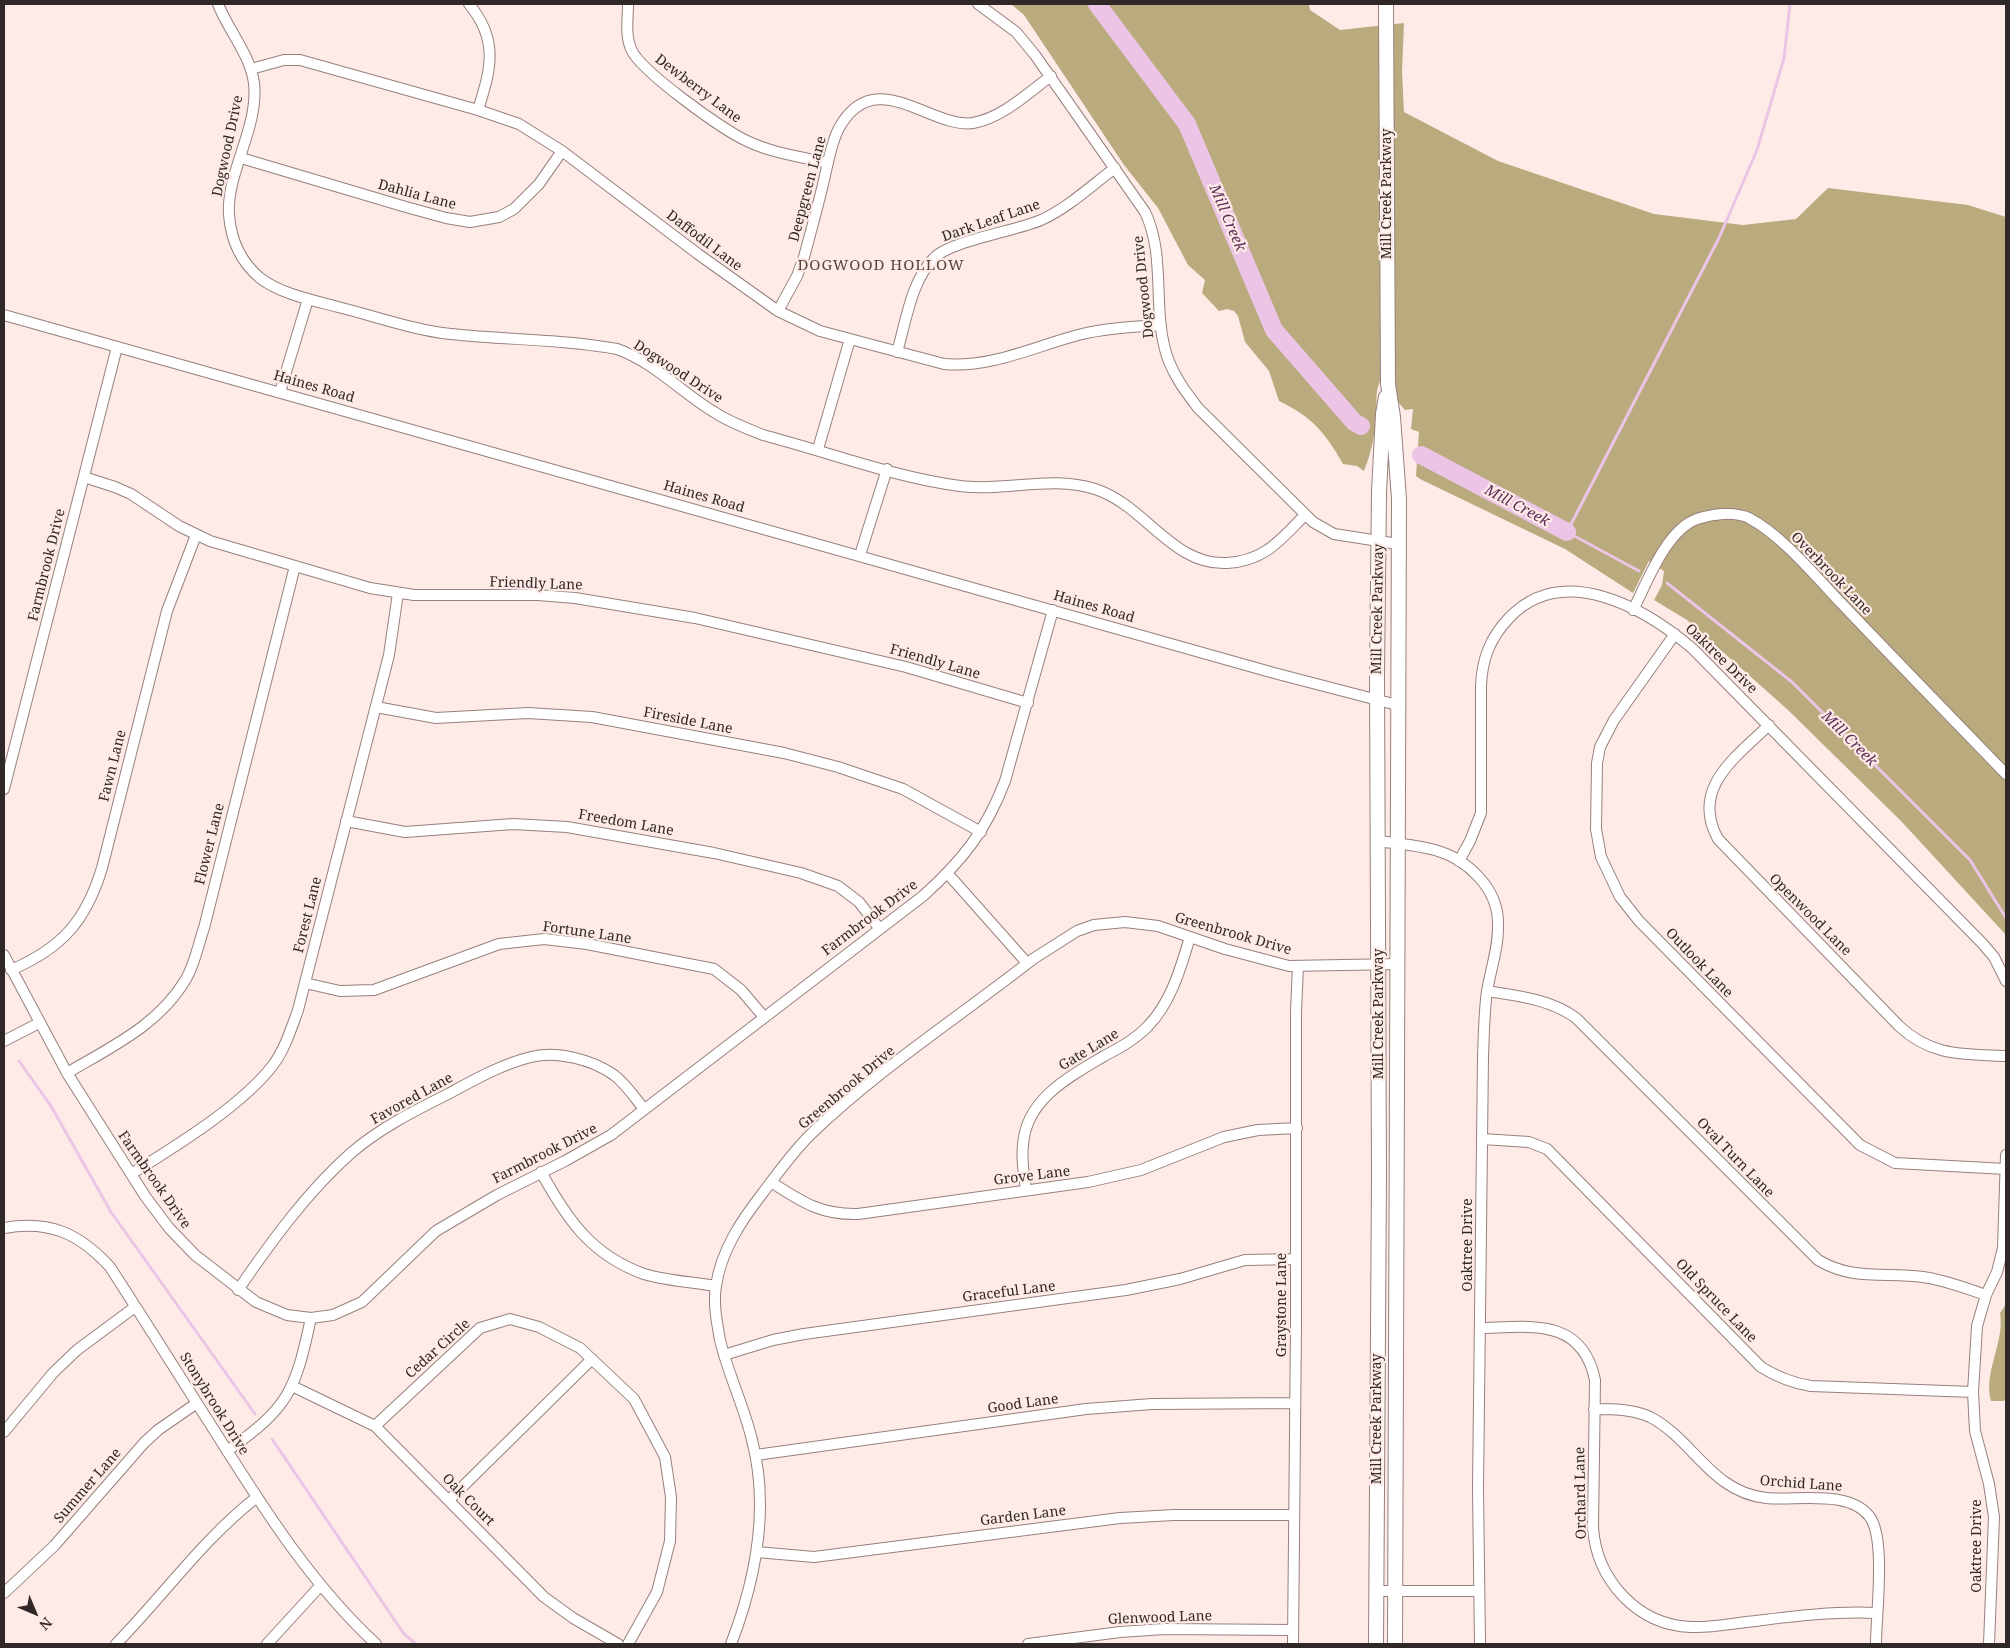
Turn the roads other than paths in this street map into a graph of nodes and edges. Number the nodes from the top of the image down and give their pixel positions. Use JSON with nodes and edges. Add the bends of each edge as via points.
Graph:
{"nodes":[{"id":1,"x":218,"y":4,"type":"edge"},
{"id":2,"x":470,"y":4,"type":"edge"},
{"id":3,"x":628,"y":4,"type":"edge"},
{"id":4,"x":978,"y":4,"type":"edge"},
{"id":5,"x":1386,"y":4,"type":"edge"},
{"id":6,"x":251,"y":69,"type":"junction"},
{"id":7,"x":1051,"y":76,"type":"junction"},
{"id":8,"x":478,"y":110,"type":"junction"},
{"id":9,"x":562,"y":152,"type":"junction"},
{"id":10,"x":241,"y":158,"type":"junction"},
{"id":11,"x":828,"y":163,"type":"junction"},
{"id":12,"x":1115,"y":168,"type":"junction"},
{"id":13,"x":308,"y":299,"type":"junction"},
{"id":14,"x":778,"y":311,"type":"junction"},
{"id":15,"x":4,"y":315,"type":"edge"},
{"id":16,"x":1161,"y":325,"type":"junction"},
{"id":17,"x":850,"y":340,"type":"junction"},
{"id":18,"x":117,"y":347,"type":"junction"},
{"id":19,"x":897,"y":352,"type":"junction"},
{"id":20,"x":1388,"y":384,"type":"junction"},
{"id":21,"x":280,"y":392,"type":"junction"},
{"id":22,"x":818,"y":449,"type":"junction"},
{"id":23,"x":887,"y":469,"type":"junction"},
{"id":24,"x":84,"y":477,"type":"junction"},
{"id":25,"x":1305,"y":515,"type":"junction"},
{"id":26,"x":196,"y":535,"type":"junction"},
{"id":27,"x":1379,"y":542,"type":"junction"},
{"id":28,"x":1398,"y":544,"type":"junction"},
{"id":29,"x":860,"y":555,"type":"junction"},
{"id":30,"x":296,"y":566,"type":"junction"},
{"id":31,"x":398,"y":593,"type":"junction"},
{"id":32,"x":1053,"y":610,"type":"junction"},
{"id":33,"x":1633,"y":610,"type":"junction"},
{"id":34,"x":1675,"y":634,"type":"junction"},
{"id":35,"x":1378,"y":700,"type":"junction"},
{"id":36,"x":1028,"y":703,"type":"junction"},
{"id":37,"x":1397,"y":705,"type":"junction"},
{"id":38,"x":376,"y":707,"type":"junction"},
{"id":39,"x":1768,"y":725,"type":"junction"},
{"id":40,"x":2006,"y":774,"type":"edge"},
{"id":41,"x":4,"y":789,"type":"edge"},
{"id":42,"x":346,"y":822,"type":"junction"},
{"id":43,"x":981,"y":832,"type":"junction"},
{"id":44,"x":1379,"y":841,"type":"junction"},
{"id":45,"x":1398,"y":844,"type":"junction"},
{"id":46,"x":1459,"y":860,"type":"junction"},
{"id":47,"x":948,"y":874,"type":"junction"},
{"id":48,"x":879,"y":928,"type":"junction"},
{"id":49,"x":1190,"y":937,"type":"junction"},
{"id":50,"x":4,"y":955,"type":"edge"},
{"id":51,"x":1027,"y":963,"type":"junction"},
{"id":52,"x":1379,"y":964,"type":"junction"},
{"id":53,"x":1398,"y":964,"type":"junction"},
{"id":54,"x":1298,"y":966,"type":"junction"},
{"id":55,"x":11,"y":970,"type":"junction"},
{"id":56,"x":2006,"y":981,"type":"edge"},
{"id":57,"x":305,"y":983,"type":"junction"},
{"id":58,"x":1487,"y":991,"type":"junction"},
{"id":59,"x":764,"y":1017,"type":"junction"},
{"id":60,"x":39,"y":1023,"type":"junction"},
{"id":61,"x":4,"y":1041,"type":"edge"},
{"id":62,"x":2006,"y":1056,"type":"edge"},
{"id":63,"x":67,"y":1073,"type":"junction"},
{"id":64,"x":644,"y":1109,"type":"junction"},
{"id":65,"x":1297,"y":1128,"type":"junction"},
{"id":66,"x":1482,"y":1140,"type":"junction"},
{"id":67,"x":2006,"y":1155,"type":"edge"},
{"id":68,"x":2006,"y":1169,"type":"edge"},
{"id":69,"x":541,"y":1172,"type":"junction"},
{"id":70,"x":131,"y":1174,"type":"junction"},
{"id":71,"x":771,"y":1182,"type":"junction"},
{"id":72,"x":1026,"y":1190,"type":"junction"},
{"id":73,"x":4,"y":1228,"type":"edge"},
{"id":74,"x":1296,"y":1259,"type":"junction"},
{"id":75,"x":716,"y":1286,"type":"junction"},
{"id":76,"x":238,"y":1290,"type":"junction"},
{"id":77,"x":1986,"y":1295,"type":"junction"},
{"id":78,"x":135,"y":1307,"type":"junction"},
{"id":79,"x":311,"y":1318,"type":"junction"},
{"id":80,"x":1481,"y":1328,"type":"junction"},
{"id":81,"x":724,"y":1355,"type":"junction"},
{"id":82,"x":592,"y":1359,"type":"junction"},
{"id":83,"x":292,"y":1386,"type":"junction"},
{"id":84,"x":1973,"y":1392,"type":"junction"},
{"id":85,"x":1295,"y":1403,"type":"junction"},
{"id":86,"x":197,"y":1404,"type":"junction"},
{"id":87,"x":1594,"y":1409,"type":"junction"},
{"id":88,"x":375,"y":1426,"type":"junction"},
{"id":89,"x":4,"y":1432,"type":"edge"},
{"id":90,"x":227,"y":1451,"type":"junction"},
{"id":91,"x":756,"y":1455,"type":"junction"},
{"id":92,"x":257,"y":1497,"type":"junction"},
{"id":93,"x":449,"y":1500,"type":"junction"},
{"id":94,"x":1294,"y":1515,"type":"junction"},
{"id":95,"x":757,"y":1552,"type":"junction"},
{"id":96,"x":321,"y":1585,"type":"junction"},
{"id":97,"x":1376,"y":1591,"type":"junction"},
{"id":98,"x":1396,"y":1591,"type":"junction"},
{"id":99,"x":1478,"y":1591,"type":"junction"},
{"id":100,"x":4,"y":1592,"type":"edge"},
{"id":101,"x":1876,"y":1612,"type":"junction"},
{"id":102,"x":1293,"y":1630,"type":"junction"},
{"id":103,"x":116,"y":1644,"type":"edge"},
{"id":104,"x":267,"y":1644,"type":"edge"},
{"id":105,"x":376,"y":1644,"type":"edge"},
{"id":106,"x":618,"y":1644,"type":"edge"},
{"id":107,"x":628,"y":1644,"type":"edge"},
{"id":108,"x":731,"y":1644,"type":"edge"},
{"id":109,"x":1028,"y":1644,"type":"edge"},
{"id":110,"x":1293,"y":1644,"type":"edge"},
{"id":111,"x":1376,"y":1644,"type":"edge"},
{"id":112,"x":1395,"y":1644,"type":"edge"},
{"id":113,"x":1480,"y":1644,"type":"edge"},
{"id":114,"x":1876,"y":1644,"type":"edge"},
{"id":115,"x":1989,"y":1644,"type":"edge"}],
"edges":[{"from":1,"to":6,"type":"street","name":"Dogwood Drive"},
{"from":2,"to":8,"type":"street","via":[[484,25],[490,47],[487,80]]},
{"from":3,"to":11,"type":"street","name":"Dewberry Lane","via":[[627,34],[632,51],[654,74],[719,124],[748,141]]},
{"from":4,"to":7,"type":"street","name":"Dogwood Drive","via":[[1016,32]]},
{"from":5,"to":20,"type":"main road","name":"Mill Creek Parkway"},
{"from":6,"to":8,"type":"street","name":"Daffodil Lane","via":[[284,60],[300,60]]},
{"from":6,"to":10,"type":"street","name":"Dogwood Drive","via":[[254,106]]},
{"from":7,"to":11,"type":"street","name":"Deepgreen Lane","via":[[991,118],[971,123],[952,120],[902,102],[885,99],[867,103],[849,114],[840,127]]},
{"from":7,"to":12,"type":"street","name":"Dogwood Drive"},
{"from":8,"to":9,"type":"street","name":"Daffodil Lane","via":[[519,124]]},
{"from":9,"to":10,"type":"street","name":"Dahlia Lane","via":[[514,209],[499,217],[470,222],[414,210]]},
{"from":9,"to":14,"type":"street","name":"Daffodil Lane"},
{"from":10,"to":13,"type":"street","name":"Dogwood Drive","via":[[230,203],[235,243],[243,259],[259,277]]},
{"from":11,"to":14,"type":"street","name":"Deepgreen Lane","via":[[804,257]]},
{"from":12,"to":16,"type":"street","name":"Dogwood Drive","via":[[1144,212],[1152,231]]},
{"from":12,"to":19,"type":"street","name":"Dark Leaf Lane","via":[[1041,220],[956,246],[935,256],[916,287]]},
{"from":13,"to":21,"type":"street"},
{"from":13,"to":22,"type":"street","name":"Dogwood Drive","via":[[444,333],[617,349],[640,360],[736,425]]},
{"from":14,"to":17,"type":"street","name":"Daffodil Lane","via":[[802,324]]},
{"from":15,"to":18,"type":"street","name":"Haines Road"},
{"from":16,"to":19,"type":"street","name":"Daffodil Lane","via":[[1090,332],[974,364],[944,364]]},
{"from":16,"to":25,"type":"street","name":"Dogwood Drive","via":[[1168,358],[1183,390]]},
{"from":17,"to":19,"type":"street","name":"Daffodil Lane"},
{"from":17,"to":22,"type":"street"},
{"from":18,"to":21,"type":"street","name":"Haines Road"},
{"from":18,"to":24,"type":"street","name":"Farmbrook Drive"},
{"from":20,"to":27,"type":"main road","name":"Mill Creek Parkway","via":[[1383,414]]},
{"from":20,"to":28,"type":"main road","name":"Mill Creek Parkway","via":[[1393,417]]},
{"from":21,"to":29,"type":"street","name":"Haines Road"},
{"from":22,"to":23,"type":"street","name":"Dogwood Drive"},
{"from":23,"to":25,"type":"street","name":"Dogwood Drive","via":[[961,486],[983,488],[1065,483],[1096,490],[1127,504],[1186,553],[1213,562],[1255,558],[1272,548]]},
{"from":23,"to":29,"type":"street"},
{"from":24,"to":26,"type":"street","name":"Friendly Lane","via":[[130,494]]},
{"from":24,"to":41,"type":"street","name":"Farmbrook Drive"},
{"from":25,"to":27,"type":"street","name":"Dogwood Drive","via":[[1334,534]]},
{"from":26,"to":30,"type":"street","name":"Friendly Lane"},
{"from":26,"to":55,"type":"street","name":"Fawn Lane","via":[[167,611],[102,868],[90,903],[75,927],[52,949]]},
{"from":27,"to":28,"type":"street","name":"Dogwood Drive"},
{"from":27,"to":35,"type":"main road","name":"Mill Creek Parkway"},
{"from":28,"to":37,"type":"main road","name":"Mill Creek Parkway"},
{"from":29,"to":32,"type":"street","name":"Haines Road"},
{"from":30,"to":31,"type":"street","name":"Friendly Lane"},
{"from":30,"to":63,"type":"street","name":"Flower Lane","via":[[192,966],[174,997],[153,1019]]},
{"from":31,"to":36,"type":"street","name":"Friendly Lane","via":[[575,598],[694,618],[906,668]]},
{"from":31,"to":38,"type":"street","name":"Forest Lane"},
{"from":32,"to":35,"type":"street","name":"Haines Road"},
{"from":32,"to":36,"type":"street","name":"Farmbrook Drive"},
{"from":33,"to":34,"type":"street","name":"Oaktree Drive"},
{"from":33,"to":40,"type":"street","name":"Overbrook Lane","via":[[1678,531],[1708,516],[1746,517],[1772,534],[1807,568]]},
{"from":33,"to":46,"type":"street","name":"Oaktree Drive","via":[[1605,596],[1583,591],[1553,593],[1519,608],[1495,634],[1482,668],[1481,813]]},
{"from":34,"to":39,"type":"street","name":"Oaktree Drive"},
{"from":34,"to":68,"type":"street","name":"Outlook Lane","via":[[1614,720],[1600,746],[1596,829],[1607,875],[1620,897],[1639,921],[1860,1144],[1895,1163]]},
{"from":35,"to":37,"type":"street","name":"Haines Road"},
{"from":35,"to":44,"type":"main road","name":"Mill Creek Parkway"},
{"from":36,"to":43,"type":"street","name":"Farmbrook Drive","via":[[1005,781]]},
{"from":37,"to":45,"type":"main road","name":"Mill Creek Parkway"},
{"from":38,"to":42,"type":"street","name":"Forest Lane"},
{"from":38,"to":43,"type":"street","name":"Fireside Lane","via":[[436,718],[528,712],[592,717],[784,753],[904,789]]},
{"from":39,"to":56,"type":"street","name":"Oaktree Drive","via":[[1982,943],[1994,957]]},
{"from":39,"to":62,"type":"street","name":"Openwood Lane","via":[[1714,784],[1710,815],[1718,839],[1899,1026],[1920,1043],[1946,1053]]},
{"from":42,"to":48,"type":"street","name":"Freedom Lane","via":[[405,832],[534,824],[714,853],[801,873],[838,886],[859,902]]},
{"from":42,"to":57,"type":"street","name":"Forest Lane"},
{"from":43,"to":47,"type":"street","name":"Farmbrook Drive"},
{"from":44,"to":45,"type":"street","name":"Oaktree Drive"},
{"from":44,"to":52,"type":"main road","name":"Mill Creek Parkway"},
{"from":45,"to":46,"type":"street","name":"Oaktree Drive","via":[[1436,850]]},
{"from":45,"to":53,"type":"main road","name":"Mill Creek Parkway"},
{"from":46,"to":58,"type":"street","name":"Oaktree Drive","via":[[1482,880],[1496,909],[1498,939]]},
{"from":47,"to":48,"type":"street","name":"Farmbrook Drive"},
{"from":47,"to":51,"type":"street"},
{"from":48,"to":59,"type":"street","name":"Farmbrook Drive"},
{"from":49,"to":51,"type":"street","name":"Greenbrook Drive","via":[[1143,923],[1102,923],[1077,931]]},
{"from":49,"to":54,"type":"street","name":"Greenbrook Drive","via":[[1258,959]]},
{"from":49,"to":72,"type":"street","name":"Gate Lane","via":[[1176,977],[1149,1026],[1126,1044],[1055,1087],[1038,1105],[1024,1135],[1022,1156]]},
{"from":50,"to":55,"type":"street","name":"Farmbrook Drive"},
{"from":51,"to":71,"type":"street","name":"Greenbrook Drive","via":[[836,1112],[799,1147]]},
{"from":52,"to":53,"type":"street","name":"Greenbrook Drive"},
{"from":52,"to":54,"type":"street","name":"Greenbrook Drive"},
{"from":52,"to":97,"type":"main road","name":"Mill Creek Parkway"},
{"from":53,"to":98,"type":"main road","name":"Mill Creek Parkway"},
{"from":54,"to":65,"type":"street","name":"Graystone Lane"},
{"from":55,"to":60,"type":"street","name":"Farmbrook Drive"},
{"from":57,"to":59,"type":"street","name":"Fortune Lane","via":[[340,991],[374,990],[499,944],[544,939],[587,944],[714,969],[741,990]]},
{"from":57,"to":70,"type":"street","name":"Forest Lane","via":[[290,1032],[278,1057],[263,1077],[195,1132]]},
{"from":58,"to":66,"type":"street","name":"Oaktree Drive"},
{"from":58,"to":77,"type":"street","name":"Oval Turn Lane","via":[[1540,1000],[1576,1018],[1818,1260],[1842,1272],[1923,1277]]},
{"from":59,"to":64,"type":"street","name":"Farmbrook Drive"},
{"from":60,"to":61,"type":"street"},
{"from":60,"to":63,"type":"street","name":"Farmbrook Drive"},
{"from":63,"to":70,"type":"street","name":"Farmbrook Drive"},
{"from":64,"to":69,"type":"street","name":"Farmbrook Drive","via":[[596,1145]]},
{"from":64,"to":76,"type":"street","name":"Favored Lane","via":[[621,1081],[598,1066],[548,1055],[517,1061],[420,1108],[351,1153],[305,1202]]},
{"from":65,"to":72,"type":"street","name":"Grove Lane","via":[[1240,1133],[1205,1143],[1124,1175]]},
{"from":65,"to":74,"type":"street","name":"Graystone Lane"},
{"from":66,"to":80,"type":"street","name":"Oaktree Drive"},
{"from":66,"to":84,"type":"street","name":"Old Spruce Lane","via":[[1528,1142],[1546,1149],[1772,1374],[1811,1386]]},
{"from":67,"to":68,"type":"street","name":"Oaktree Drive"},
{"from":68,"to":77,"type":"street","name":"Oaktree Drive","via":[[2002,1248],[1997,1272]]},
{"from":69,"to":75,"type":"street","via":[[567,1216],[584,1237],[613,1259],[645,1274]]},
{"from":69,"to":79,"type":"street","name":"Farmbrook Drive","via":[[436,1231],[362,1302],[333,1315]]},
{"from":70,"to":76,"type":"street","name":"Farmbrook Drive","via":[[180,1241]]},
{"from":71,"to":72,"type":"street","name":"Grove Lane","via":[[814,1208],[841,1214]]},
{"from":71,"to":75,"type":"street","name":"Greenbrook Drive","via":[[737,1229]]},
{"from":73,"to":78,"type":"street","name":"Stonybrook Drive","via":[[25,1225],[53,1228],[84,1242],[110,1267]]},
{"from":74,"to":81,"type":"street","name":"Graceful Lane","via":[[1245,1260],[1126,1290],[804,1334]]},
{"from":74,"to":85,"type":"street","name":"Graystone Lane"},
{"from":75,"to":81,"type":"street","name":"Greenbrook Drive","via":[[716,1316]]},
{"from":76,"to":79,"type":"street","name":"Farmbrook Drive","via":[[287,1316]]},
{"from":77,"to":84,"type":"street","name":"Oaktree Drive","via":[[1974,1344]]},
{"from":78,"to":86,"type":"street","name":"Stonybrook Drive"},
{"from":78,"to":89,"type":"street","via":[[77,1350]]},
{"from":79,"to":83,"type":"street","via":[[302,1362]]},
{"from":80,"to":87,"type":"street","name":"Orchard Lane","via":[[1546,1327],[1567,1335],[1584,1351],[1592,1368]]},
{"from":80,"to":99,"type":"street","name":"Oaktree Drive"},
{"from":81,"to":91,"type":"street","name":"Greenbrook Drive"},
{"from":82,"to":88,"type":"street","name":"Cedar Circle","via":[[580,1348],[539,1327],[510,1319],[480,1328]]},
{"from":82,"to":93,"type":"street"},
{"from":82,"to":107,"type":"street","name":"Cedar Circle","via":[[634,1399],[665,1457],[671,1497],[670,1542],[657,1592]]},
{"from":83,"to":88,"type":"street","name":"Oak Court"},
{"from":83,"to":90,"type":"street","via":[[269,1419]]},
{"from":84,"to":115,"type":"street","name":"Oaktree Drive","via":[[1975,1431],[1994,1517]]},
{"from":85,"to":91,"type":"street","name":"Good Lane","via":[[1086,1408]]},
{"from":85,"to":94,"type":"street","name":"Graystone Lane"},
{"from":86,"to":90,"type":"street","name":"Stonybrook Drive"},
{"from":86,"to":100,"type":"street","name":"Summer Lane","via":[[144,1443],[54,1546]]},
{"from":87,"to":101,"type":"street","name":"Orchid Lane","via":[[1628,1411],[1649,1417],[1668,1430],[1717,1477],[1750,1494],[1765,1498],[1840,1500],[1863,1510],[1874,1524],[1879,1542]]},
{"from":87,"to":101,"type":"street","name":"Orchard Lane","via":[[1593,1528],[1597,1552],[1610,1581],[1637,1609],[1658,1620],[1690,1627],[1830,1613]]},
{"from":88,"to":93,"type":"street","name":"Oak Court"},
{"from":90,"to":92,"type":"street","name":"Stonybrook Drive"},
{"from":91,"to":95,"type":"street","name":"Greenbrook Drive","via":[[761,1498]]},
{"from":92,"to":96,"type":"street","name":"Stonybrook Drive"},
{"from":92,"to":103,"type":"street","via":[[209,1540]]},
{"from":93,"to":106,"type":"street","name":"Oak Court","via":[[544,1597]]},
{"from":94,"to":95,"type":"street","name":"Garden Lane","via":[[1120,1518],[814,1557]]},
{"from":94,"to":102,"type":"street","name":"Graystone Lane"},
{"from":95,"to":108,"type":"street","name":"Greenbrook Drive","via":[[751,1587]]},
{"from":96,"to":104,"type":"street"},
{"from":96,"to":105,"type":"street","name":"Stonybrook Drive"},
{"from":97,"to":98,"type":"street"},
{"from":97,"to":111,"type":"main road","name":"Mill Creek Parkway"},
{"from":98,"to":99,"type":"street"},
{"from":98,"to":112,"type":"main road","name":"Mill Creek Parkway"},
{"from":99,"to":113,"type":"street","name":"Oaktree Drive"},
{"from":101,"to":114,"type":"street","name":"Orchid Lane"},
{"from":102,"to":109,"type":"street","name":"Glenwood Lane","via":[[1164,1629]]},
{"from":102,"to":110,"type":"street","name":"Graystone Lane"}]}
